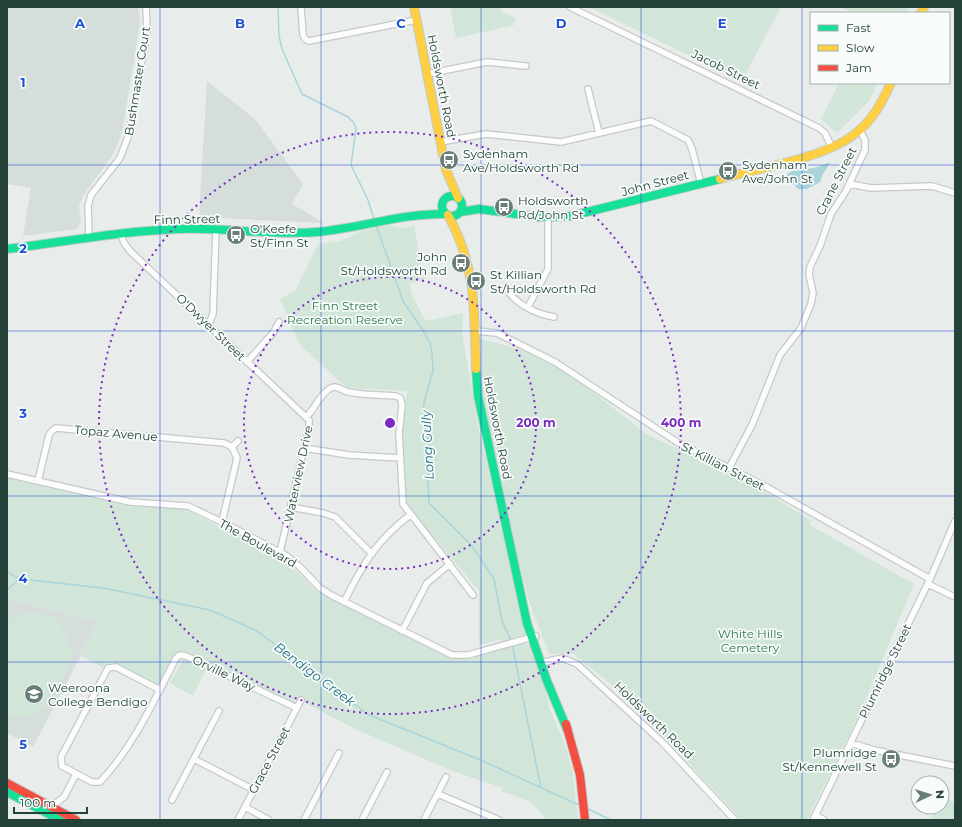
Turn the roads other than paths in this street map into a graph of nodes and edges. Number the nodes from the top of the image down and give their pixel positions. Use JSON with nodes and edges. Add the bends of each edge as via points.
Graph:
{"nodes":[{"id":1,"x":146,"y":7,"type":"edge"},
{"id":2,"x":301,"y":7,"type":"edge"},
{"id":3,"x":414,"y":7,"type":"edge"},
{"id":4,"x":570,"y":7,"type":"edge"},
{"id":5,"x":416,"y":20,"type":"junction"},
{"id":6,"x":526,"y":66,"type":"dead end"},
{"id":7,"x":427,"y":74,"type":"junction"},
{"id":8,"x":890,"y":84,"type":"edge"},
{"id":9,"x":588,"y":89,"type":"dead end"},
{"id":10,"x":860,"y":131,"type":"junction"},
{"id":11,"x":599,"y":133,"type":"junction"},
{"id":12,"x":440,"y":142,"type":"junction"},
{"id":13,"x":832,"y":148,"type":"junction"},
{"id":14,"x":446,"y":170,"type":"junction"},
{"id":15,"x":701,"y":184,"type":"junction"},
{"id":16,"x":850,"y":184,"type":"junction"},
{"id":17,"x":955,"y":193,"type":"edge"},
{"id":18,"x":459,"y":199,"type":"junction"},
{"id":19,"x":443,"y":202,"type":"junction"},
{"id":20,"x":482,"y":209,"type":"junction"},
{"id":21,"x":459,"y":212,"type":"junction"},
{"id":22,"x":447,"y":214,"type":"junction"},
{"id":23,"x":414,"y":215,"type":"junction"},
{"id":24,"x":548,"y":217,"type":"junction"},
{"id":25,"x":216,"y":229,"type":"junction"},
{"id":26,"x":121,"y":234,"type":"junction"},
{"id":27,"x":89,"y":238,"type":"junction"},
{"id":28,"x":462,"y":247,"type":"junction"},
{"id":29,"x":7,"y":250,"type":"edge"},
{"id":30,"x":507,"y":289,"type":"dead end"},
{"id":31,"x":528,"y":307,"type":"junction"},
{"id":32,"x":554,"y":317,"type":"dead end"},
{"id":33,"x":279,"y":322,"type":"dead end"},
{"id":34,"x":209,"y":324,"type":"junction"},
{"id":35,"x":475,"y":331,"type":"junction"},
{"id":36,"x":247,"y":362,"type":"junction"},
{"id":37,"x":306,"y":416,"type":"junction"},
{"id":38,"x":238,"y":441,"type":"dead end"},
{"id":39,"x":232,"y":447,"type":"junction"},
{"id":40,"x":304,"y":448,"type":"junction"},
{"id":41,"x":400,"y":458,"type":"junction"},
{"id":42,"x":729,"y":468,"type":"junction"},
{"id":43,"x":7,"y":474,"type":"edge"},
{"id":44,"x":38,"y":481,"type":"junction"},
{"id":45,"x":291,"y":507,"type":"junction"},
{"id":46,"x":410,"y":514,"type":"junction"},
{"id":47,"x":955,"y":521,"type":"edge"},
{"id":48,"x":222,"y":522,"type":"junction"},
{"id":49,"x":280,"y":552,"type":"junction"},
{"id":50,"x":372,"y":554,"type":"junction"},
{"id":51,"x":450,"y":564,"type":"junction"},
{"id":52,"x":929,"y":582,"type":"junction"},
{"id":53,"x":474,"y":595,"type":"dead end"},
{"id":54,"x":955,"y":597,"type":"edge"},
{"id":55,"x":344,"y":602,"type":"junction"},
{"id":56,"x":402,"y":631,"type":"junction"},
{"id":57,"x":534,"y":637,"type":"junction"},
{"id":58,"x":543,"y":662,"type":"junction"},
{"id":59,"x":160,"y":690,"type":"junction"},
{"id":60,"x":301,"y":700,"type":"dead end"},
{"id":61,"x":297,"y":708,"type":"junction"},
{"id":62,"x":219,"y":712,"type":"dead end"},
{"id":63,"x":851,"y":743,"type":"junction"},
{"id":64,"x":339,"y":753,"type":"dead end"},
{"id":65,"x":194,"y":759,"type":"junction"},
{"id":66,"x":955,"y":766,"type":"edge"},
{"id":67,"x":387,"y":772,"type":"dead end"},
{"id":68,"x":76,"y":774,"type":"junction"},
{"id":69,"x":446,"y":777,"type":"dead end"},
{"id":70,"x":7,"y":783,"type":"edge"},
{"id":71,"x":254,"y":790,"type":"junction"},
{"id":72,"x":7,"y":792,"type":"edge"},
{"id":73,"x":23,"y":792,"type":"junction"},
{"id":74,"x":67,"y":793,"type":"junction"},
{"id":75,"x":438,"y":794,"type":"junction"},
{"id":76,"x":172,"y":800,"type":"dead end"},
{"id":77,"x":51,"y":807,"type":"junction"},
{"id":78,"x":245,"y":807,"type":"junction"},
{"id":79,"x":53,"y":816,"type":"junction"},
{"id":80,"x":62,"y":817,"type":"edge"},
{"id":81,"x":814,"y":818,"type":"edge"},
{"id":82,"x":76,"y":820,"type":"edge"},
{"id":83,"x":238,"y":820,"type":"edge"},
{"id":84,"x":269,"y":820,"type":"edge"},
{"id":85,"x":304,"y":820,"type":"edge"},
{"id":86,"x":362,"y":820,"type":"edge"},
{"id":87,"x":424,"y":820,"type":"edge"},
{"id":88,"x":499,"y":820,"type":"edge"},
{"id":89,"x":585,"y":820,"type":"edge"},
{"id":90,"x":735,"y":820,"type":"edge"},
{"id":91,"x":824,"y":820,"type":"edge"}],
"edges":[{"from":1,"to":27,"type":"street","name":"Bushmaster Court","via":[[147,32],[130,134],[120,158],[89,201]]},
{"from":2,"to":5,"type":"street","via":[[303,35],[308,40]]},
{"from":3,"to":5,"type":"main road","name":"Holdsworth Road"},
{"from":4,"to":13,"type":"street","name":"Jacob Street","via":[[819,128],[825,133]]},
{"from":5,"to":7,"type":"main road","name":"Holdsworth Road"},
{"from":6,"to":7,"type":"street","via":[[487,62]]},
{"from":7,"to":12,"type":"main road","name":"Holdsworth Road"},
{"from":8,"to":10,"type":"main road","name":"Crane Street","via":[[875,114]]},
{"from":9,"to":11,"type":"street"},
{"from":10,"to":13,"type":"main road"},
{"from":10,"to":16,"type":"street","name":"Crane Street","via":[[865,140],[865,150]]},
{"from":11,"to":12,"type":"street","via":[[561,142],[486,134]]},
{"from":11,"to":15,"type":"street","via":[[651,121],[685,137],[692,148]]},
{"from":12,"to":14,"type":"main road","name":"Holdsworth Road"},
{"from":13,"to":15,"type":"main road","name":"John Street"},
{"from":14,"to":18,"type":"main road","name":"Holdsworth Road"},
{"from":14,"to":19,"type":"main road","name":"Holdsworth Road"},
{"from":15,"to":24,"type":"main road","name":"John Street","via":[[589,213],[563,218]]},
{"from":16,"to":17,"type":"street","via":[[871,188],[932,186]]},
{"from":16,"to":42,"type":"street","name":"Crane Street","via":[[831,214],[810,267],[812,304],[800,328],[780,355],[752,425]]},
{"from":18,"to":19,"type":"main road","via":[[449,197]]},
{"from":18,"to":20,"type":"main road","name":"John Street"},
{"from":18,"to":21,"type":"main road","via":[[462,206]]},
{"from":19,"to":22,"type":"main road","via":[[442,209]]},
{"from":19,"to":23,"type":"main road","name":"Finn Street"},
{"from":20,"to":21,"type":"main road","name":"John Street"},
{"from":20,"to":24,"type":"main road","name":"John Street"},
{"from":21,"to":22,"type":"main road","via":[[454,216]]},
{"from":21,"to":28,"type":"main road","name":"Holdsworth Road"},
{"from":22,"to":23,"type":"main road","name":"Finn Street"},
{"from":22,"to":28,"type":"main road","name":"Holdsworth Road"},
{"from":23,"to":25,"type":"main road","name":"Finn Street","via":[[312,233]]},
{"from":24,"to":31,"type":"street","via":[[548,269]]},
{"from":25,"to":26,"type":"main road","name":"Finn Street"},
{"from":25,"to":34,"type":"street","via":[[213,314]]},
{"from":26,"to":27,"type":"main road","name":"Finn Street"},
{"from":26,"to":34,"type":"street","name":"O'Dwyer Street","via":[[124,244]]},
{"from":27,"to":29,"type":"main road","name":"Finn Street"},
{"from":28,"to":35,"type":"main road","name":"Holdsworth Road","via":[[473,297]]},
{"from":30,"to":31,"type":"street","via":[[515,300]]},
{"from":31,"to":32,"type":"street","via":[[539,314]]},
{"from":33,"to":36,"type":"street","via":[[274,333]]},
{"from":34,"to":36,"type":"street","name":"O'Dwyer Street"},
{"from":35,"to":42,"type":"street","name":"St Killian Street","via":[[497,333],[534,351],[577,376],[666,436]]},
{"from":35,"to":57,"type":"main road","name":"Holdsworth Road","via":[[475,371],[479,403],[514,566]]},
{"from":36,"to":37,"type":"street","name":"O'Dwyer Street"},
{"from":37,"to":40,"type":"street","name":"Waterview Drive","via":[[310,425]]},
{"from":37,"to":41,"type":"street","name":"Waterview Drive","via":[[327,390],[333,387],[349,392],[399,397],[402,403],[399,426]]},
{"from":38,"to":39,"type":"street"},
{"from":39,"to":44,"type":"street","name":"Topaz Avenue","via":[[221,442],[56,428],[49,435]]},
{"from":39,"to":48,"type":"street","via":[[236,461]]},
{"from":40,"to":41,"type":"street","via":[[349,455]]},
{"from":40,"to":45,"type":"street","name":"Waterview Drive"},
{"from":41,"to":46,"type":"street","name":"Waterview Drive","via":[[402,502]]},
{"from":42,"to":52,"type":"street","name":"St Killian Street"},
{"from":43,"to":44,"type":"street","name":"The Boulevard"},
{"from":44,"to":48,"type":"street","name":"The Boulevard","via":[[130,502],[184,505]]},
{"from":45,"to":49,"type":"street","name":"Waterview Drive"},
{"from":45,"to":50,"type":"street","via":[[335,517]]},
{"from":46,"to":50,"type":"street","via":[[389,531]]},
{"from":46,"to":51,"type":"street","name":"Waterview Drive"},
{"from":47,"to":52,"type":"street","name":"Plumridge Street"},
{"from":48,"to":49,"type":"street","name":"The Boulevard"},
{"from":49,"to":55,"type":"street","name":"The Boulevard","via":[[299,566],[323,590]]},
{"from":50,"to":55,"type":"street","via":[[357,575]]},
{"from":51,"to":53,"type":"street","name":"Waterview Drive"},
{"from":51,"to":56,"type":"street","via":[[427,583]]},
{"from":52,"to":54,"type":"street","name":"St Killian Street"},
{"from":52,"to":63,"type":"street","name":"Plumridge Street"},
{"from":55,"to":56,"type":"street","name":"The Boulevard"},
{"from":56,"to":57,"type":"street","name":"The Boulevard","via":[[456,655],[468,655]]},
{"from":57,"to":58,"type":"main road","name":"Holdsworth Road"},
{"from":58,"to":89,"type":"main road","name":"Holdsworth Road","via":[[568,729],[577,762]]},
{"from":58,"to":90,"type":"street","name":"Holdsworth Road","via":[[562,658],[577,664],[662,742]]},
{"from":59,"to":61,"type":"street","name":"Orville Way","via":[[177,657],[184,655]]},
{"from":59,"to":68,"type":"street","name":"Orville Way","via":[[135,735],[100,782],[94,783]]},
{"from":59,"to":68,"type":"street","via":[[116,667],[108,668],[61,760],[62,766]]},
{"from":60,"to":61,"type":"street","name":"Grace Street"},
{"from":61,"to":71,"type":"street","name":"Grace Street"},
{"from":62,"to":65,"type":"street"},
{"from":63,"to":66,"type":"street"},
{"from":63,"to":81,"type":"street","name":"Plumridge Street"},
{"from":64,"to":85,"type":"street"},
{"from":65,"to":71,"type":"street"},
{"from":65,"to":76,"type":"street"},
{"from":67,"to":86,"type":"street"},
{"from":68,"to":74,"type":"street"},
{"from":69,"to":75,"type":"street"},
{"from":70,"to":73,"type":"main road"},
{"from":71,"to":78,"type":"street","name":"Grace Street"},
{"from":72,"to":79,"type":"main road"},
{"from":73,"to":77,"type":"main road"},
{"from":73,"to":79,"type":"main road","via":[[52,811]]},
{"from":74,"to":77,"type":"street"},
{"from":74,"to":80,"type":"street"},
{"from":75,"to":87,"type":"street"},
{"from":75,"to":88,"type":"street"},
{"from":77,"to":80,"type":"main road"},
{"from":78,"to":83,"type":"street","name":"Grace Street"},
{"from":78,"to":84,"type":"street"},
{"from":79,"to":80,"type":"main road"},
{"from":80,"to":82,"type":"main road"},
{"from":81,"to":91,"type":"street"}]}
